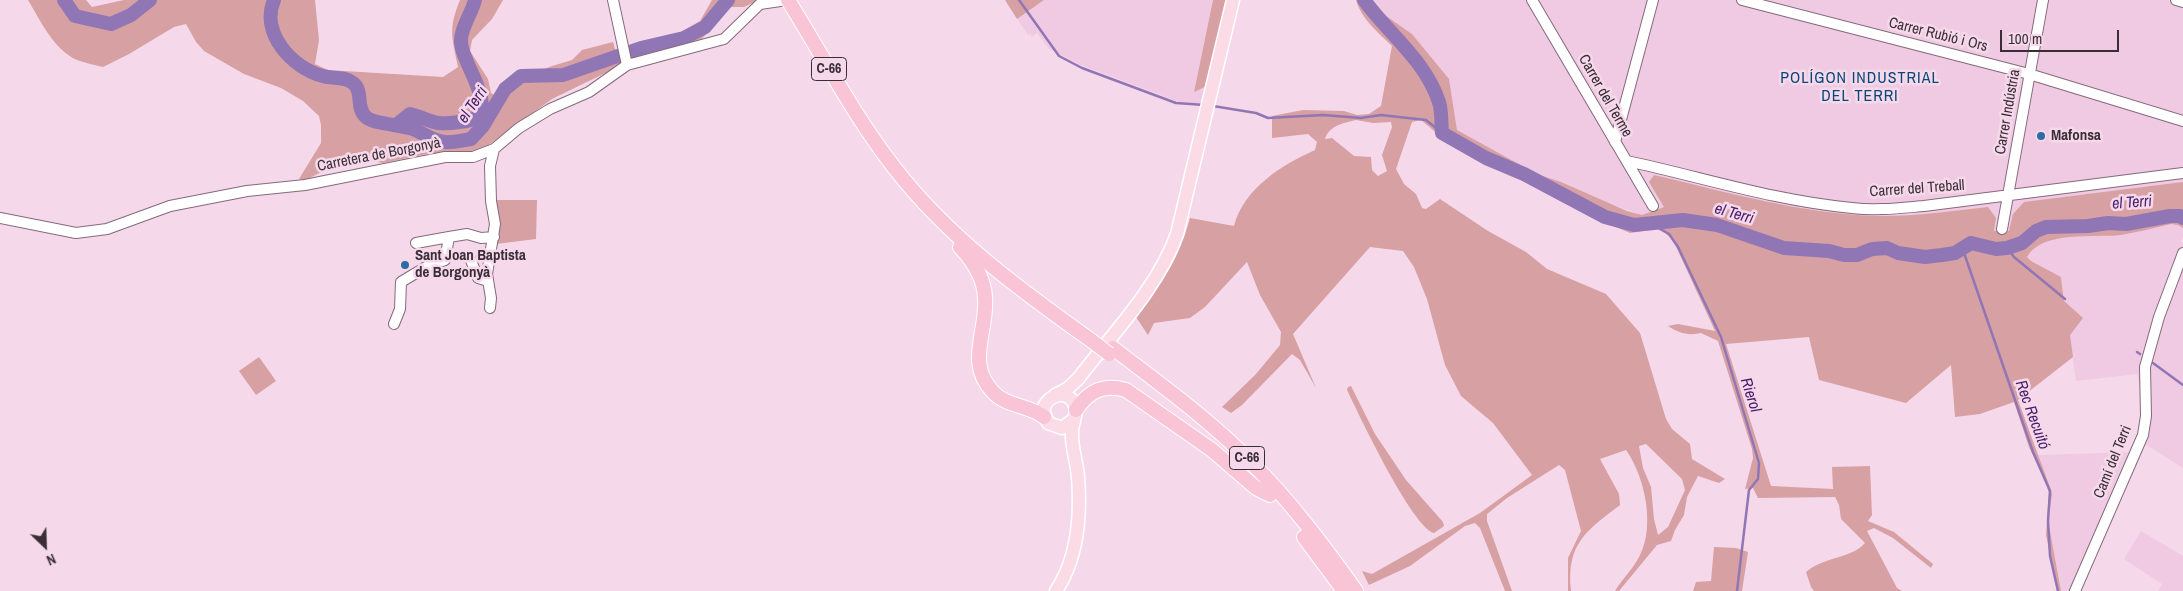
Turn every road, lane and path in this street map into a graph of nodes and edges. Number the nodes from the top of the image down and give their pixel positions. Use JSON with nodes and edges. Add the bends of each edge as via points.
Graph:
{"nodes":[{"id":1,"x":613,"y":0,"type":"edge"},
{"id":2,"x":1233,"y":0,"type":"edge"},
{"id":3,"x":1532,"y":0,"type":"edge"},
{"id":4,"x":1653,"y":0,"type":"edge"},
{"id":5,"x":1742,"y":0,"type":"edge"},
{"id":6,"x":2043,"y":0,"type":"edge"},
{"id":7,"x":2176,"y":0,"type":"edge"},
{"id":8,"x":792,"y":2,"type":"edge"},
{"id":9,"x":2183,"y":2,"type":"edge"},
{"id":10,"x":628,"y":65,"type":"junction"},
{"id":11,"x":2030,"y":74,"type":"junction"},
{"id":12,"x":1622,"y":115,"type":"junction"},
{"id":13,"x":2183,"y":121,"type":"edge"},
{"id":14,"x":1605,"y":124,"type":"junction"},
{"id":15,"x":1615,"y":142,"type":"junction"},
{"id":16,"x":494,"y":149,"type":"junction"},
{"id":17,"x":1627,"y":161,"type":"junction"},
{"id":18,"x":2183,"y":172,"type":"edge"},
{"id":19,"x":2008,"y":196,"type":"junction"},
{"id":20,"x":1653,"y":206,"type":"dead end"},
{"id":21,"x":0,"y":218,"type":"edge"},
{"id":22,"x":942,"y":222,"type":"junction"},
{"id":23,"x":2002,"y":229,"type":"dead end"},
{"id":24,"x":449,"y":237,"type":"junction"},
{"id":25,"x":494,"y":237,"type":"junction"},
{"id":26,"x":416,"y":243,"type":"dead end"},
{"id":27,"x":2183,"y":253,"type":"edge"},
{"id":28,"x":470,"y":258,"type":"dead end"},
{"id":29,"x":488,"y":281,"type":"junction"},
{"id":30,"x":490,"y":308,"type":"dead end"},
{"id":31,"x":394,"y":324,"type":"dead end"},
{"id":32,"x":1094,"y":338,"type":"junction"},
{"id":33,"x":1111,"y":351,"type":"junction"},
{"id":34,"x":1078,"y":379,"type":"junction"},
{"id":35,"x":1055,"y":395,"type":"junction"},
{"id":36,"x":1074,"y":410,"type":"junction"},
{"id":37,"x":1044,"y":417,"type":"junction"},
{"id":38,"x":1057,"y":428,"type":"junction"},
{"id":39,"x":1072,"y":448,"type":"junction"},
{"id":40,"x":1270,"y":495,"type":"junction"},
{"id":41,"x":1056,"y":591,"type":"edge"},
{"id":42,"x":1344,"y":591,"type":"edge"},
{"id":43,"x":1356,"y":591,"type":"edge"},
{"id":44,"x":2075,"y":591,"type":"edge"}],
"edges":[{"from":1,"to":10,"type":"street"},
{"from":2,"to":34,"type":"main road","via":[[1182,215],[1170,252],[1155,279]]},
{"from":3,"to":14,"type":"street","name":"Carrer del Terme"},
{"from":4,"to":12,"type":"street"},
{"from":5,"to":11,"type":"street","name":"Carrer Rubió i Ors"},
{"from":6,"to":11,"type":"street","name":"Carrer Indústria"},
{"from":7,"to":9,"type":"street"},
{"from":8,"to":10,"type":"street","name":"Carretera de Borgonyà","via":[[760,4],[724,39]]},
{"from":8,"to":22,"type":"highway","number":"C-66","via":[[852,108],[879,148]]},
{"from":8,"to":32,"type":"highway","number":"C-66","via":[[872,124],[917,184],[968,234]]},
{"from":10,"to":16,"type":"street","name":"Carretera de Borgonyà","via":[[589,92],[526,123]]},
{"from":11,"to":13,"type":"street","name":"Carrer Rubió i Ors"},
{"from":11,"to":19,"type":"street","name":"Carrer Indústria"},
{"from":12,"to":14,"type":"street"},
{"from":12,"to":15,"type":"street"},
{"from":14,"to":15,"type":"street","name":"Carrer del Terme"},
{"from":15,"to":17,"type":"street","name":"Carrer del Terme"},
{"from":16,"to":21,"type":"street","name":"Carretera de Borgonyà","via":[[473,157],[445,156],[305,185],[247,191],[170,206],[107,229],[76,233]]},
{"from":16,"to":25,"type":"street","via":[[490,166]]},
{"from":17,"to":19,"type":"street","name":"Carrer del Treball","via":[[1770,195],[1853,208],[1895,209]]},
{"from":17,"to":20,"type":"street","name":"Carrer del Terme"},
{"from":18,"to":19,"type":"street","name":"Carrer del Treball"},
{"from":19,"to":23,"type":"street","name":"Carrer Indústria"},
{"from":22,"to":32,"type":"highway","number":"C-66","via":[[1010,279]]},
{"from":22,"to":37,"type":"highway","via":[[982,280],[986,306],[978,359],[985,382],[1006,402]]},
{"from":24,"to":25,"type":"street","via":[[466,234]]},
{"from":24,"to":26,"type":"street"},
{"from":24,"to":31,"type":"street","via":[[446,260],[401,282],[400,309]]},
{"from":25,"to":29,"type":"street"},
{"from":27,"to":44,"type":"street","name":"Camí del Terri","via":[[2159,317],[2145,367],[2146,416],[2142,435]]},
{"from":28,"to":29,"type":"street","via":[[478,278]]},
{"from":29,"to":30,"type":"street"},
{"from":32,"to":33,"type":"highway","number":"C-66"},
{"from":33,"to":40,"type":"highway","number":"C-66","via":[[1213,437]]},
{"from":33,"to":43,"type":"highway","number":"C-66","via":[[1205,420],[1252,463],[1297,512]]},
{"from":34,"to":35,"type":"main road"},
{"from":34,"to":36,"type":"main road","via":[[1073,390]]},
{"from":35,"to":36,"type":"main road","via":[[1064,395]]},
{"from":35,"to":37,"type":"main road","via":[[1046,400]]},
{"from":36,"to":38,"type":"main road","via":[[1066,426]]},
{"from":36,"to":39,"type":"main road"},
{"from":36,"to":40,"type":"highway","via":[[1094,391],[1105,387],[1126,390],[1212,450],[1256,488]]},
{"from":37,"to":38,"type":"main road"},
{"from":38,"to":39,"type":"main road"},
{"from":39,"to":41,"type":"main road","via":[[1078,477],[1078,528],[1072,556]]},
{"from":40,"to":42,"type":"highway","number":"C-66"}]}
